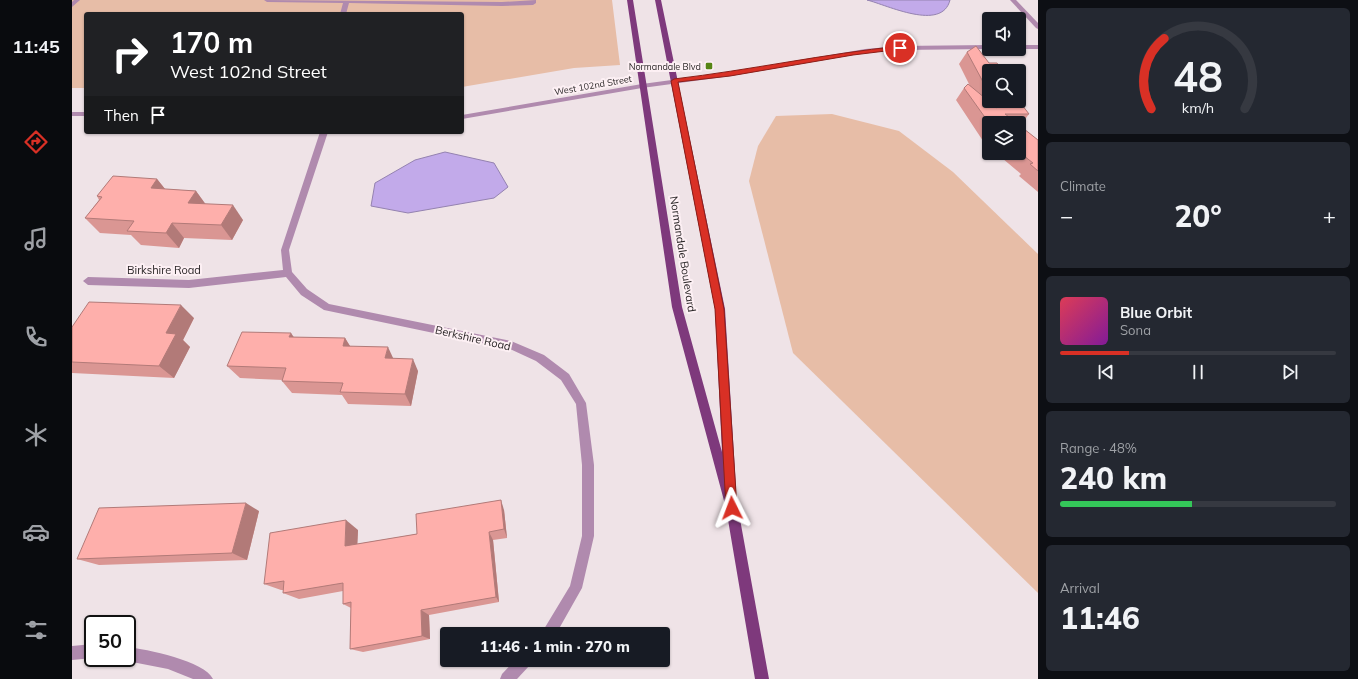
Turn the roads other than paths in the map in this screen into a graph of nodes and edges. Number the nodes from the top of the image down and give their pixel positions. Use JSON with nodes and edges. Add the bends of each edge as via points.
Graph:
{"nodes":[{"id":1,"x":77,"y":0,"type":"edge"},
{"id":2,"x":267,"y":0,"type":"edge"},
{"id":3,"x":533,"y":0,"type":"edge"},
{"id":4,"x":630,"y":0,"type":"edge"},
{"id":5,"x":658,"y":0,"type":"edge"},
{"id":6,"x":1013,"y":0,"type":"edge"},
{"id":7,"x":346,"y":2,"type":"junction"},
{"id":8,"x":72,"y":5,"type":"edge"},
{"id":9,"x":344,"y":12,"type":"edge"},
{"id":10,"x":1038,"y":27,"type":"edge"},
{"id":11,"x":982,"y":47,"type":"edge"},
{"id":12,"x":1026,"y":47,"type":"edge"},
{"id":13,"x":1038,"y":47,"type":"edge"},
{"id":14,"x":674,"y":81,"type":"junction"},
{"id":15,"x":642,"y":86,"type":"junction"},
{"id":16,"x":72,"y":114,"type":"edge"},
{"id":17,"x":84,"y":114,"type":"edge"},
{"id":18,"x":464,"y":117,"type":"edge"},
{"id":19,"x":323,"y":134,"type":"edge"},
{"id":20,"x":288,"y":273,"type":"junction"},
{"id":21,"x":88,"y":281,"type":"dead end"},
{"id":22,"x":732,"y":508,"type":"junction"},
{"id":23,"x":552,"y":627,"type":"edge"},
{"id":24,"x":84,"y":652,"type":"edge"},
{"id":25,"x":72,"y":653,"type":"edge"},
{"id":26,"x":136,"y":654,"type":"edge"},
{"id":27,"x":518,"y":667,"type":"edge"},
{"id":28,"x":206,"y":679,"type":"edge"},
{"id":29,"x":507,"y":679,"type":"edge"},
{"id":30,"x":762,"y":679,"type":"edge"}],
"edges":[{"from":1,"to":8,"type":"street"},
{"from":2,"to":7,"type":"street"},
{"from":3,"to":7,"type":"street","via":[[533,3],[502,4]]},
{"from":4,"to":15,"type":"main road","name":"Normandale Boulevard"},
{"from":5,"to":14,"type":"main road","name":"Normandale Boulevard"},
{"from":6,"to":10,"type":"street"},
{"from":7,"to":9,"type":"street"},
{"from":11,"to":14,"type":"street","name":"West 102nd Street","via":[[865,51],[738,73]]},
{"from":12,"to":13,"type":"street"},
{"from":14,"to":15,"type":"street","name":"West 102nd Street"},
{"from":14,"to":22,"type":"main road","name":"Normandale Boulevard","via":[[720,309]]},
{"from":15,"to":18,"type":"street","name":"West 102nd Street"},
{"from":15,"to":22,"type":"main road","name":"Normandale Boulevard","via":[[677,308]]},
{"from":16,"to":17,"type":"street"},
{"from":19,"to":20,"type":"street","via":[[285,250]]},
{"from":20,"to":21,"type":"street","name":"Birkshire Road","via":[[189,284]]},
{"from":20,"to":23,"type":"street","name":"Berkshire Road","via":[[304,292],[327,307],[512,345],[540,358],[565,377],[581,403],[588,465],[588,536],[576,588]]},
{"from":22,"to":30,"type":"main road","name":"Normandale Boulevard"},
{"from":24,"to":25,"type":"street"},
{"from":26,"to":28,"type":"street","via":[[145,655],[197,673]]},
{"from":27,"to":29,"type":"street"}]}
